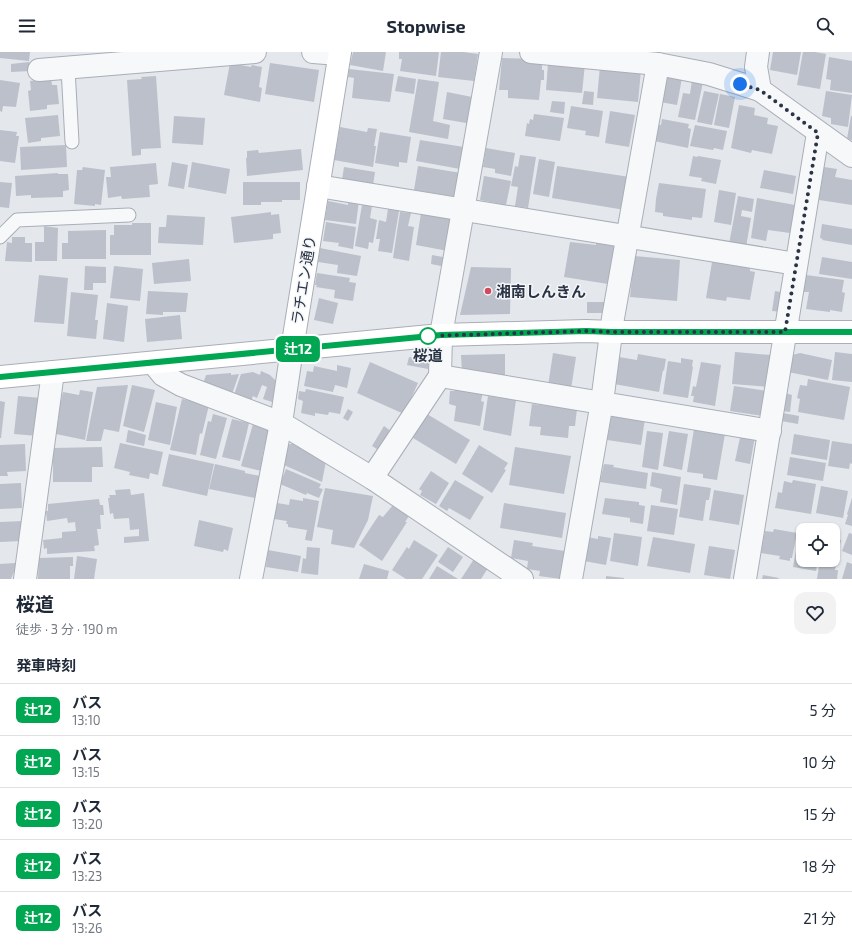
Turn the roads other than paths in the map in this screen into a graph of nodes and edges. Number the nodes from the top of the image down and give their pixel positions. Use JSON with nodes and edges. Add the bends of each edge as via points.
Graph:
{"nodes":[{"id":1,"x":255,"y":52,"type":"edge"},
{"id":2,"x":313,"y":52,"type":"edge"},
{"id":3,"x":491,"y":52,"type":"edge"},
{"id":4,"x":531,"y":52,"type":"edge"},
{"id":5,"x":758,"y":52,"type":"edge"},
{"id":6,"x":340,"y":53,"type":"edge"},
{"id":7,"x":599,"y":55,"type":"edge"},
{"id":8,"x":690,"y":61,"type":"edge"},
{"id":9,"x":658,"y":64,"type":"junction"},
{"id":10,"x":68,"y":68,"type":"junction"},
{"id":11,"x":39,"y":70,"type":"dead end"},
{"id":12,"x":760,"y":90,"type":"junction"},
{"id":13,"x":818,"y":133,"type":"junction"},
{"id":14,"x":72,"y":142,"type":"dead end"},
{"id":15,"x":852,"y":156,"type":"edge"},
{"id":16,"x":318,"y":186,"type":"junction"},
{"id":17,"x":464,"y":210,"type":"junction"},
{"id":18,"x":129,"y":215,"type":"dead end"},
{"id":19,"x":0,"y":237,"type":"edge"},
{"id":20,"x":628,"y":237,"type":"junction"},
{"id":21,"x":796,"y":264,"type":"junction"},
{"id":22,"x":612,"y":332,"type":"junction"},
{"id":23,"x":785,"y":332,"type":"junction"},
{"id":24,"x":852,"y":332,"type":"edge"},
{"id":25,"x":441,"y":335,"type":"junction"},
{"id":26,"x":292,"y":349,"type":"junction"},
{"id":27,"x":153,"y":363,"type":"junction"},
{"id":28,"x":53,"y":372,"type":"junction"},
{"id":29,"x":440,"y":376,"type":"junction"},
{"id":30,"x":0,"y":377,"type":"edge"},
{"id":31,"x":602,"y":402,"type":"junction"},
{"id":32,"x":281,"y":423,"type":"junction"},
{"id":33,"x":770,"y":431,"type":"junction"},
{"id":34,"x":372,"y":478,"type":"junction"},
{"id":35,"x":247,"y":578,"type":"edge"},
{"id":36,"x":25,"y":579,"type":"edge"},
{"id":37,"x":522,"y":579,"type":"edge"},
{"id":38,"x":571,"y":579,"type":"edge"},
{"id":39,"x":745,"y":579,"type":"edge"}],
"edges":[{"from":1,"to":10,"type":"street"},
{"from":2,"to":6,"type":"street"},
{"from":3,"to":17,"type":"street"},
{"from":4,"to":7,"type":"street"},
{"from":5,"to":12,"type":"street","via":[[756,67]]},
{"from":6,"to":16,"type":"street","name":"ラチエン通り"},
{"from":7,"to":9,"type":"street"},
{"from":8,"to":9,"type":"street"},
{"from":8,"to":12,"type":"street","via":[[710,74]]},
{"from":9,"to":20,"type":"street"},
{"from":10,"to":11,"type":"street"},
{"from":10,"to":14,"type":"lane"},
{"from":12,"to":13,"type":"street"},
{"from":13,"to":15,"type":"street"},
{"from":13,"to":21,"type":"street"},
{"from":16,"to":17,"type":"street"},
{"from":16,"to":26,"type":"street","name":"ラチエン通り"},
{"from":17,"to":20,"type":"street"},
{"from":17,"to":25,"type":"street"},
{"from":18,"to":19,"type":"lane","via":[[17,220]]},
{"from":20,"to":21,"type":"street"},
{"from":20,"to":22,"type":"street"},
{"from":21,"to":23,"type":"street"},
{"from":22,"to":23,"type":"street"},
{"from":22,"to":25,"type":"street"},
{"from":22,"to":31,"type":"street"},
{"from":23,"to":24,"type":"street"},
{"from":23,"to":33,"type":"street"},
{"from":25,"to":26,"type":"street"},
{"from":25,"to":29,"type":"street"},
{"from":26,"to":27,"type":"street"},
{"from":26,"to":32,"type":"street","name":"ラチエン通り"},
{"from":27,"to":28,"type":"street"},
{"from":27,"to":32,"type":"street","via":[[164,375],[181,385]]},
{"from":28,"to":30,"type":"street"},
{"from":28,"to":36,"type":"street"},
{"from":29,"to":31,"type":"street"},
{"from":29,"to":34,"type":"street"},
{"from":31,"to":33,"type":"street"},
{"from":31,"to":38,"type":"street"},
{"from":32,"to":34,"type":"street"},
{"from":32,"to":35,"type":"street","name":"ラチエン通り"},
{"from":33,"to":39,"type":"street"},
{"from":34,"to":37,"type":"street"}]}
